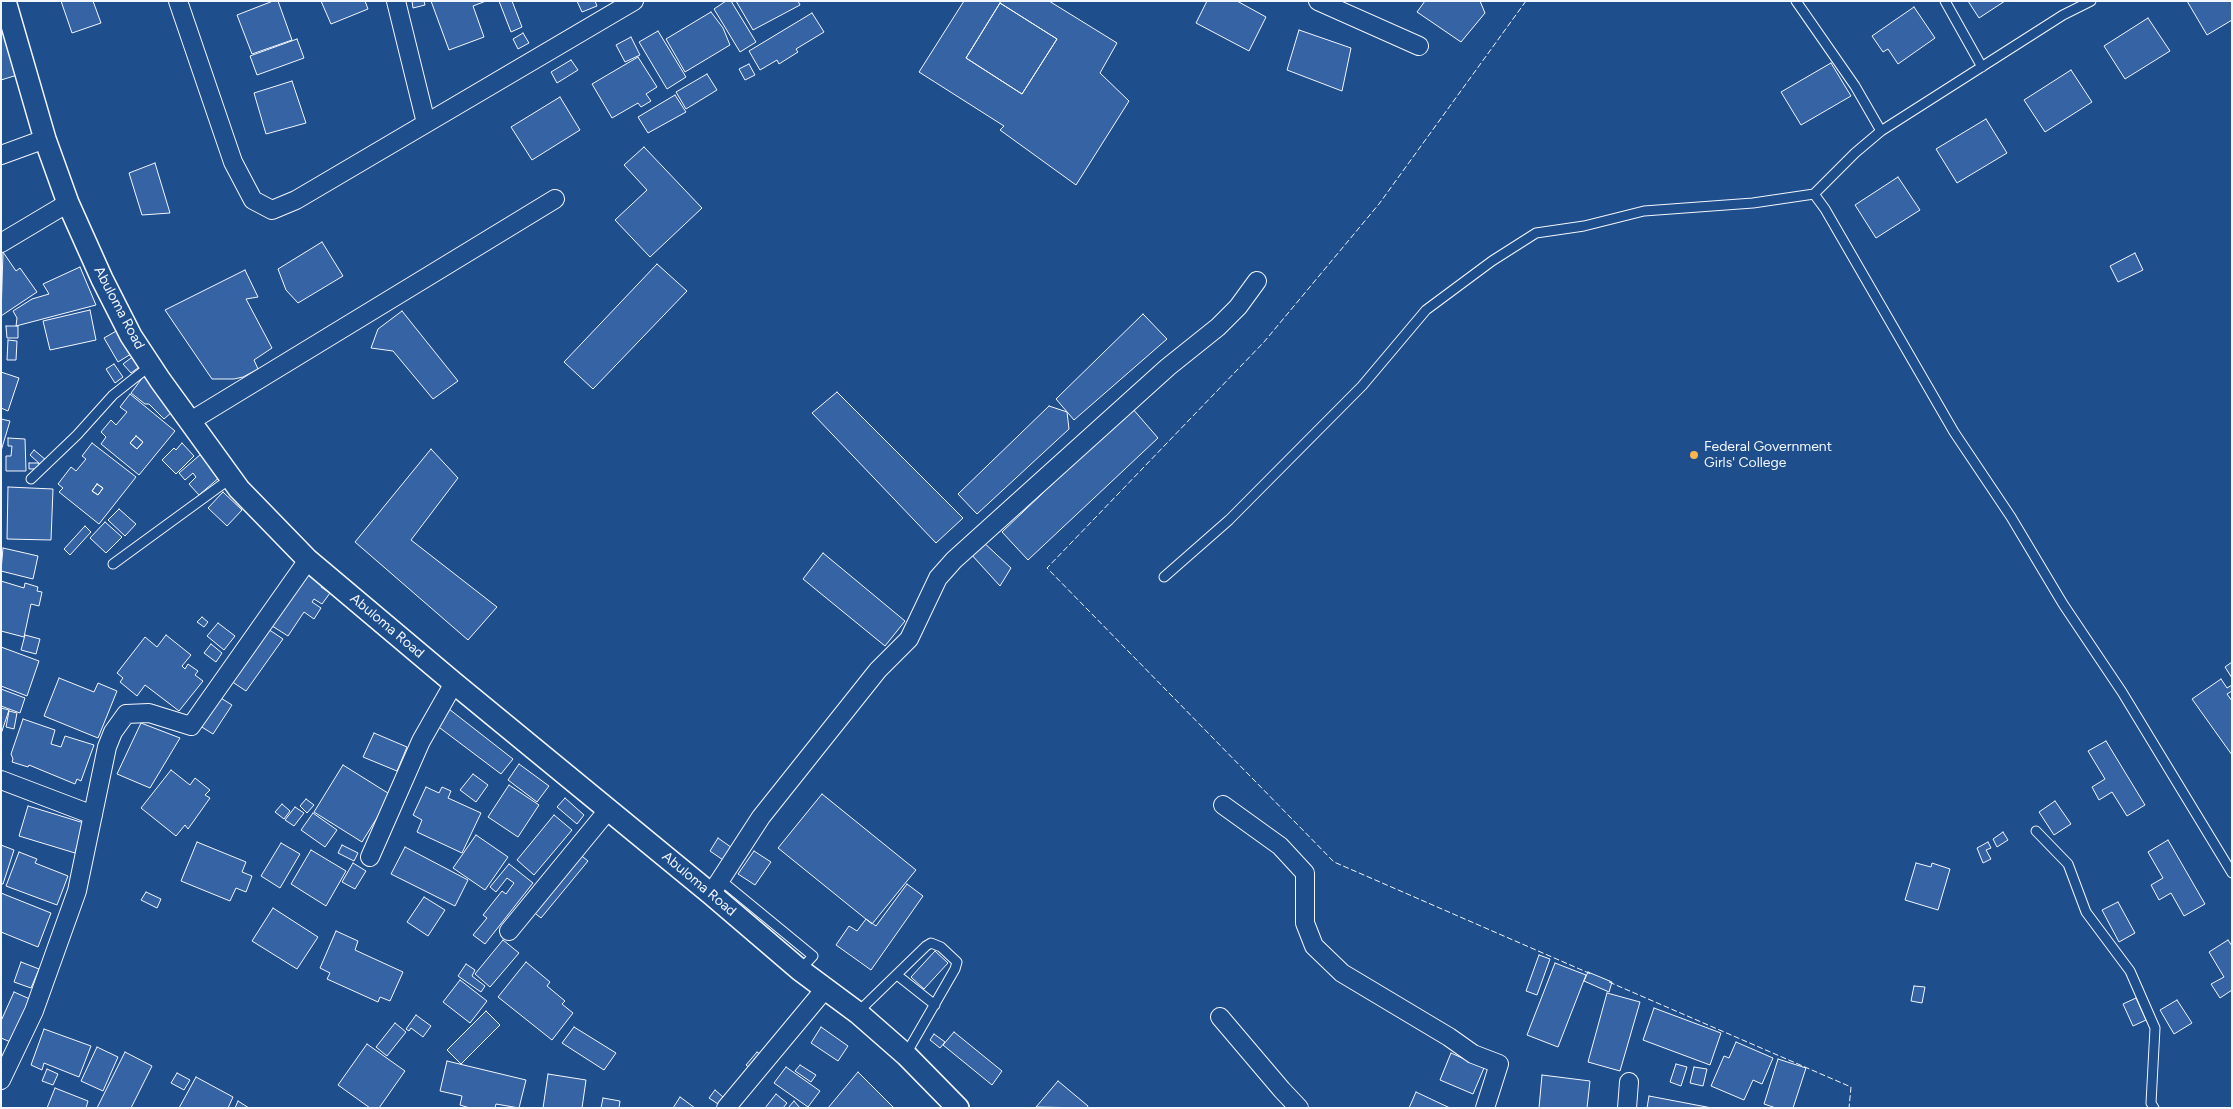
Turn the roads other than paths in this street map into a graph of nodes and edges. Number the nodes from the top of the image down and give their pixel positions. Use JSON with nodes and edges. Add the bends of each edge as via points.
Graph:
{"nodes":[{"id":1,"x":178,"y":1,"type":"edge"},
{"id":2,"x":396,"y":1,"type":"edge"},
{"id":3,"x":634,"y":1,"type":"edge"},
{"id":4,"x":1318,"y":1,"type":"edge"},
{"id":5,"x":1796,"y":1,"type":"edge"},
{"id":6,"x":1945,"y":1,"type":"edge"},
{"id":7,"x":2091,"y":1,"type":"edge"},
{"id":8,"x":3,"y":2,"type":"edge"},
{"id":9,"x":617,"y":6,"type":"edge"},
{"id":10,"x":1420,"y":46,"type":"dead end"},
{"id":11,"x":1982,"y":67,"type":"junction"},
{"id":12,"x":426,"y":123,"type":"junction"},
{"id":13,"x":1881,"y":131,"type":"junction"},
{"id":14,"x":45,"y":139,"type":"junction"},
{"id":15,"x":1,"y":155,"type":"edge"},
{"id":16,"x":1814,"y":194,"type":"junction"},
{"id":17,"x":555,"y":199,"type":"dead end"},
{"id":18,"x":68,"y":203,"type":"junction"},
{"id":19,"x":1,"y":243,"type":"edge"},
{"id":20,"x":1256,"y":281,"type":"dead end"},
{"id":21,"x":152,"y":365,"type":"junction"},
{"id":22,"x":189,"y":422,"type":"junction"},
{"id":23,"x":231,"y":478,"type":"junction"},
{"id":24,"x":31,"y":479,"type":"dead end"},
{"id":25,"x":308,"y":560,"type":"junction"},
{"id":26,"x":112,"y":564,"type":"dead end"},
{"id":27,"x":1164,"y":577,"type":"dead end"},
{"id":28,"x":454,"y":683,"type":"junction"},
{"id":29,"x":1,"y":780,"type":"edge"},
{"id":30,"x":1223,"y":805,"type":"dead end"},
{"id":31,"x":609,"y":809,"type":"junction"},
{"id":32,"x":93,"y":815,"type":"junction"},
{"id":33,"x":2036,"y":831,"type":"dead end"},
{"id":34,"x":370,"y":857,"type":"dead end"},
{"id":35,"x":2232,"y":874,"type":"edge"},
{"id":36,"x":717,"y":888,"type":"junction"},
{"id":37,"x":509,"y":930,"type":"dead end"},
{"id":38,"x":897,"y":975,"type":"junction"},
{"id":39,"x":825,"y":989,"type":"junction"},
{"id":40,"x":935,"y":1005,"type":"junction"},
{"id":41,"x":858,"y":1013,"type":"junction"},
{"id":42,"x":1220,"y":1017,"type":"dead end"},
{"id":43,"x":906,"y":1055,"type":"junction"},
{"id":44,"x":1,"y":1080,"type":"edge"},
{"id":45,"x":1629,"y":1082,"type":"dead end"},
{"id":46,"x":726,"y":1108,"type":"edge"},
{"id":47,"x":958,"y":1108,"type":"edge"},
{"id":48,"x":1299,"y":1108,"type":"edge"},
{"id":49,"x":1485,"y":1108,"type":"edge"},
{"id":50,"x":1627,"y":1108,"type":"edge"},
{"id":51,"x":2154,"y":1108,"type":"edge"}],
"edges":[{"from":1,"to":12,"type":"street","via":[[233,162],[253,200],[272,210],[296,200]]},
{"from":2,"to":12,"type":"street"},
{"from":3,"to":9,"type":"street"},
{"from":4,"to":10,"type":"street"},
{"from":5,"to":13,"type":"lane","via":[[1855,86]]},
{"from":6,"to":11,"type":"lane"},
{"from":7,"to":11,"type":"lane"},
{"from":8,"to":14,"type":"street","name":"Abuloma Road"},
{"from":9,"to":12,"type":"street"},
{"from":11,"to":13,"type":"lane"},
{"from":13,"to":16,"type":"lane"},
{"from":14,"to":15,"type":"street"},
{"from":14,"to":18,"type":"street","name":"Abuloma Road"},
{"from":16,"to":27,"type":"lane","via":[[1753,203],[1644,211],[1584,226],[1536,233],[1426,310],[1362,386],[1230,520]]},
{"from":16,"to":35,"type":"lane","via":[[1954,432],[2012,517]]},
{"from":17,"to":22,"type":"street"},
{"from":18,"to":19,"type":"street"},
{"from":18,"to":21,"type":"street","name":"Abuloma Road","via":[[131,336]]},
{"from":20,"to":36,"type":"street","via":[[1238,307],[1218,327],[1168,367],[938,578],[909,640],[878,670],[761,817]]},
{"from":21,"to":22,"type":"street","name":"Abuloma Road"},
{"from":21,"to":24,"type":"lane","via":[[113,395]]},
{"from":22,"to":23,"type":"street","name":"Abuloma Road"},
{"from":23,"to":25,"type":"street","name":"Abuloma Road"},
{"from":23,"to":26,"type":"lane"},
{"from":25,"to":28,"type":"street","name":"Abuloma Road"},
{"from":25,"to":32,"type":"street","via":[[191,726],[148,713],[126,714],[112,732],[107,747]]},
{"from":28,"to":31,"type":"street","name":"Abuloma Road"},
{"from":28,"to":34,"type":"street","via":[[421,741]]},
{"from":29,"to":32,"type":"street"},
{"from":30,"to":49,"type":"street","via":[[1280,846],[1305,873],[1305,924],[1314,946],[1342,973],[1449,1036],[1473,1054],[1499,1064]]},
{"from":31,"to":36,"type":"street","name":"Abuloma Road"},
{"from":31,"to":37,"type":"street"},
{"from":32,"to":44,"type":"street","via":[[77,891],[34,1011]]},
{"from":33,"to":51,"type":"lane","via":[[2068,864],[2086,912],[2130,971],[2155,1028],[2151,1102]]},
{"from":36,"to":39,"type":"street","name":"Abuloma Road","via":[[800,970]]},
{"from":38,"to":40,"type":"lane"},
{"from":38,"to":40,"type":"lane","via":[[931,943],[941,947],[957,962]]},
{"from":38,"to":41,"type":"lane"},
{"from":39,"to":41,"type":"street","name":"Abuloma Road"},
{"from":39,"to":46,"type":"street"},
{"from":40,"to":43,"type":"lane"},
{"from":41,"to":43,"type":"street","name":"Abuloma Road"},
{"from":42,"to":48,"type":"street"},
{"from":43,"to":47,"type":"street","name":"Abuloma Road"},
{"from":45,"to":50,"type":"street"}]}
